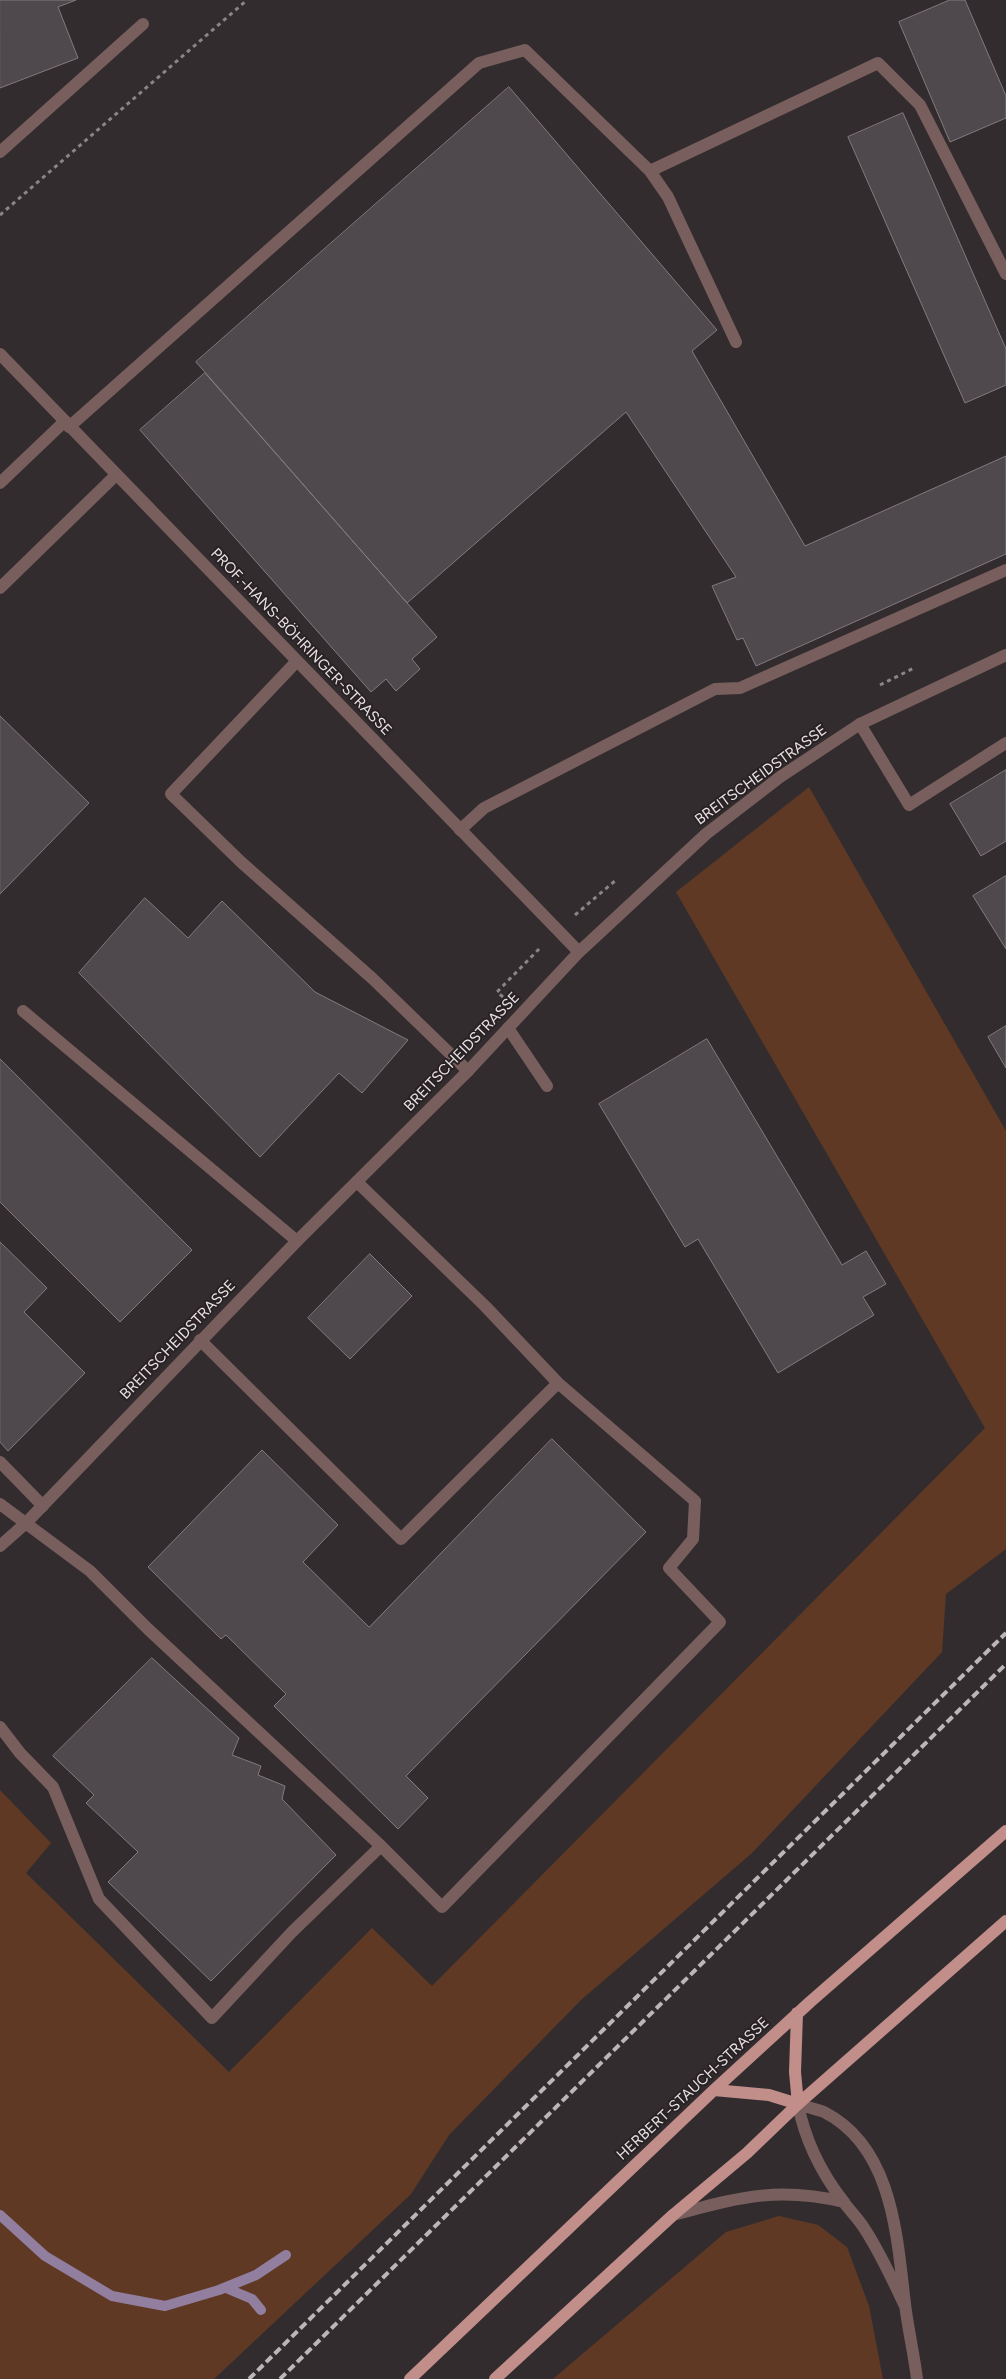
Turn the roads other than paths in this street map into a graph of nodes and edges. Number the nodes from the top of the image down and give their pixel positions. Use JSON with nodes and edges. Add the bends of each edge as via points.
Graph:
{"nodes":[{"id":1,"x":144,"y":24,"type":"dead end"},
{"id":2,"x":0,"y":152,"type":"edge"},
{"id":3,"x":650,"y":171,"type":"junction"},
{"id":4,"x":1006,"y":274,"type":"edge"},
{"id":5,"x":736,"y":342,"type":"dead end"},
{"id":6,"x":0,"y":354,"type":"edge"},
{"id":7,"x":67,"y":424,"type":"junction"},
{"id":8,"x":116,"y":475,"type":"junction"},
{"id":9,"x":0,"y":483,"type":"edge"},
{"id":10,"x":1006,"y":570,"type":"edge"},
{"id":11,"x":0,"y":588,"type":"edge"},
{"id":12,"x":1006,"y":655,"type":"edge"},
{"id":13,"x":297,"y":661,"type":"junction"},
{"id":14,"x":860,"y":724,"type":"junction"},
{"id":15,"x":1006,"y":744,"type":"edge"},
{"id":16,"x":460,"y":830,"type":"junction"},
{"id":17,"x":579,"y":952,"type":"junction"},
{"id":18,"x":23,"y":1010,"type":"dead end"},
{"id":19,"x":508,"y":1028,"type":"junction"},
{"id":20,"x":468,"y":1071,"type":"junction"},
{"id":21,"x":547,"y":1086,"type":"dead end"},
{"id":22,"x":358,"y":1182,"type":"junction"},
{"id":23,"x":297,"y":1240,"type":"junction"},
{"id":24,"x":200,"y":1340,"type":"junction"},
{"id":25,"x":558,"y":1383,"type":"junction"},
{"id":26,"x":0,"y":1462,"type":"edge"},
{"id":27,"x":0,"y":1504,"type":"edge"},
{"id":28,"x":43,"y":1506,"type":"junction"},
{"id":29,"x":26,"y":1523,"type":"junction"},
{"id":30,"x":0,"y":1546,"type":"edge"},
{"id":31,"x":0,"y":1727,"type":"edge"},
{"id":32,"x":1006,"y":1831,"type":"edge"},
{"id":33,"x":381,"y":1846,"type":"junction"},
{"id":34,"x":1006,"y":1921,"type":"edge"},
{"id":35,"x":797,"y":2013,"type":"junction"},
{"id":36,"x":714,"y":2090,"type":"junction"},
{"id":37,"x":798,"y":2104,"type":"junction"},
{"id":38,"x":844,"y":2202,"type":"junction"},
{"id":39,"x":674,"y":2215,"type":"junction"},
{"id":40,"x":905,"y":2306,"type":"junction"},
{"id":41,"x":410,"y":2379,"type":"edge"},
{"id":42,"x":495,"y":2379,"type":"edge"},
{"id":43,"x":917,"y":2379,"type":"edge"}],
"edges":[{"from":1,"to":2,"type":"street"},
{"from":3,"to":4,"type":"street","via":[[878,63],[920,105]]},
{"from":3,"to":5,"type":"street","via":[[668,198]]},
{"from":3,"to":7,"type":"street","via":[[525,50],[479,63]]},
{"from":6,"to":7,"type":"street","name":"PROF.-HANS-BÖHRINGER-STRASSE"},
{"from":7,"to":8,"type":"street","name":"PROF.-HANS-BÖHRINGER-STRASSE"},
{"from":7,"to":9,"type":"street"},
{"from":8,"to":11,"type":"street"},
{"from":8,"to":13,"type":"street","name":"PROF.-HANS-BÖHRINGER-STRASSE"},
{"from":10,"to":16,"type":"street","via":[[740,688],[715,689],[484,808]]},
{"from":12,"to":14,"type":"street","name":"BREITSCHEIDSTRASSE"},
{"from":13,"to":16,"type":"street","name":"PROF.-HANS-BÖHRINGER-STRASSE"},
{"from":13,"to":20,"type":"street","via":[[171,794]]},
{"from":14,"to":15,"type":"street","via":[[909,805]]},
{"from":14,"to":17,"type":"street","name":"BREITSCHEIDSTRASSE","via":[[780,777],[706,834]]},
{"from":16,"to":17,"type":"street","name":"PROF.-HANS-BÖHRINGER-STRASSE"},
{"from":17,"to":19,"type":"street","name":"BREITSCHEIDSTRASSE"},
{"from":18,"to":23,"type":"street"},
{"from":19,"to":20,"type":"street","name":"BREITSCHEIDSTRASSE"},
{"from":19,"to":21,"type":"street"},
{"from":20,"to":22,"type":"street","name":"BREITSCHEIDSTRASSE"},
{"from":22,"to":23,"type":"street","name":"BREITSCHEIDSTRASSE"},
{"from":22,"to":25,"type":"street","via":[[485,1306]]},
{"from":23,"to":24,"type":"street","name":"BREITSCHEIDSTRASSE"},
{"from":24,"to":25,"type":"street","via":[[401,1539]]},
{"from":24,"to":28,"type":"street","name":"BREITSCHEIDSTRASSE"},
{"from":25,"to":33,"type":"street","via":[[695,1500],[693,1539],[669,1568],[720,1622],[442,1907]]},
{"from":26,"to":28,"type":"street"},
{"from":27,"to":29,"type":"street"},
{"from":28,"to":29,"type":"street","name":"BREITSCHEIDSTRASSE"},
{"from":29,"to":30,"type":"street","name":"BREITSCHEIDSTRASSE"},
{"from":29,"to":33,"type":"street","via":[[90,1571]]},
{"from":31,"to":33,"type":"street","via":[[53,1787],[99,1900],[212,2018],[292,1932]]},
{"from":32,"to":35,"type":"main road","name":"HERBERT-STAUCH-STRASSE"},
{"from":34,"to":37,"type":"main road"},
{"from":35,"to":36,"type":"main road","name":"HERBERT-STAUCH-STRASSE"},
{"from":35,"to":37,"type":"main road","via":[[795,2072]]},
{"from":36,"to":37,"type":"main road","via":[[769,2095]]},
{"from":36,"to":41,"type":"main road","name":"HERBERT-STAUCH-STRASSE"},
{"from":37,"to":38,"type":"street","via":[[812,2152]]},
{"from":37,"to":39,"type":"main road"},
{"from":37,"to":40,"type":"street","via":[[823,2112],[850,2130],[871,2158],[892,2212]]},
{"from":38,"to":39,"type":"street","via":[[791,2193],[759,2195]]},
{"from":38,"to":40,"type":"street","via":[[864,2227]]},
{"from":39,"to":42,"type":"main road"},
{"from":40,"to":43,"type":"street"}]}
